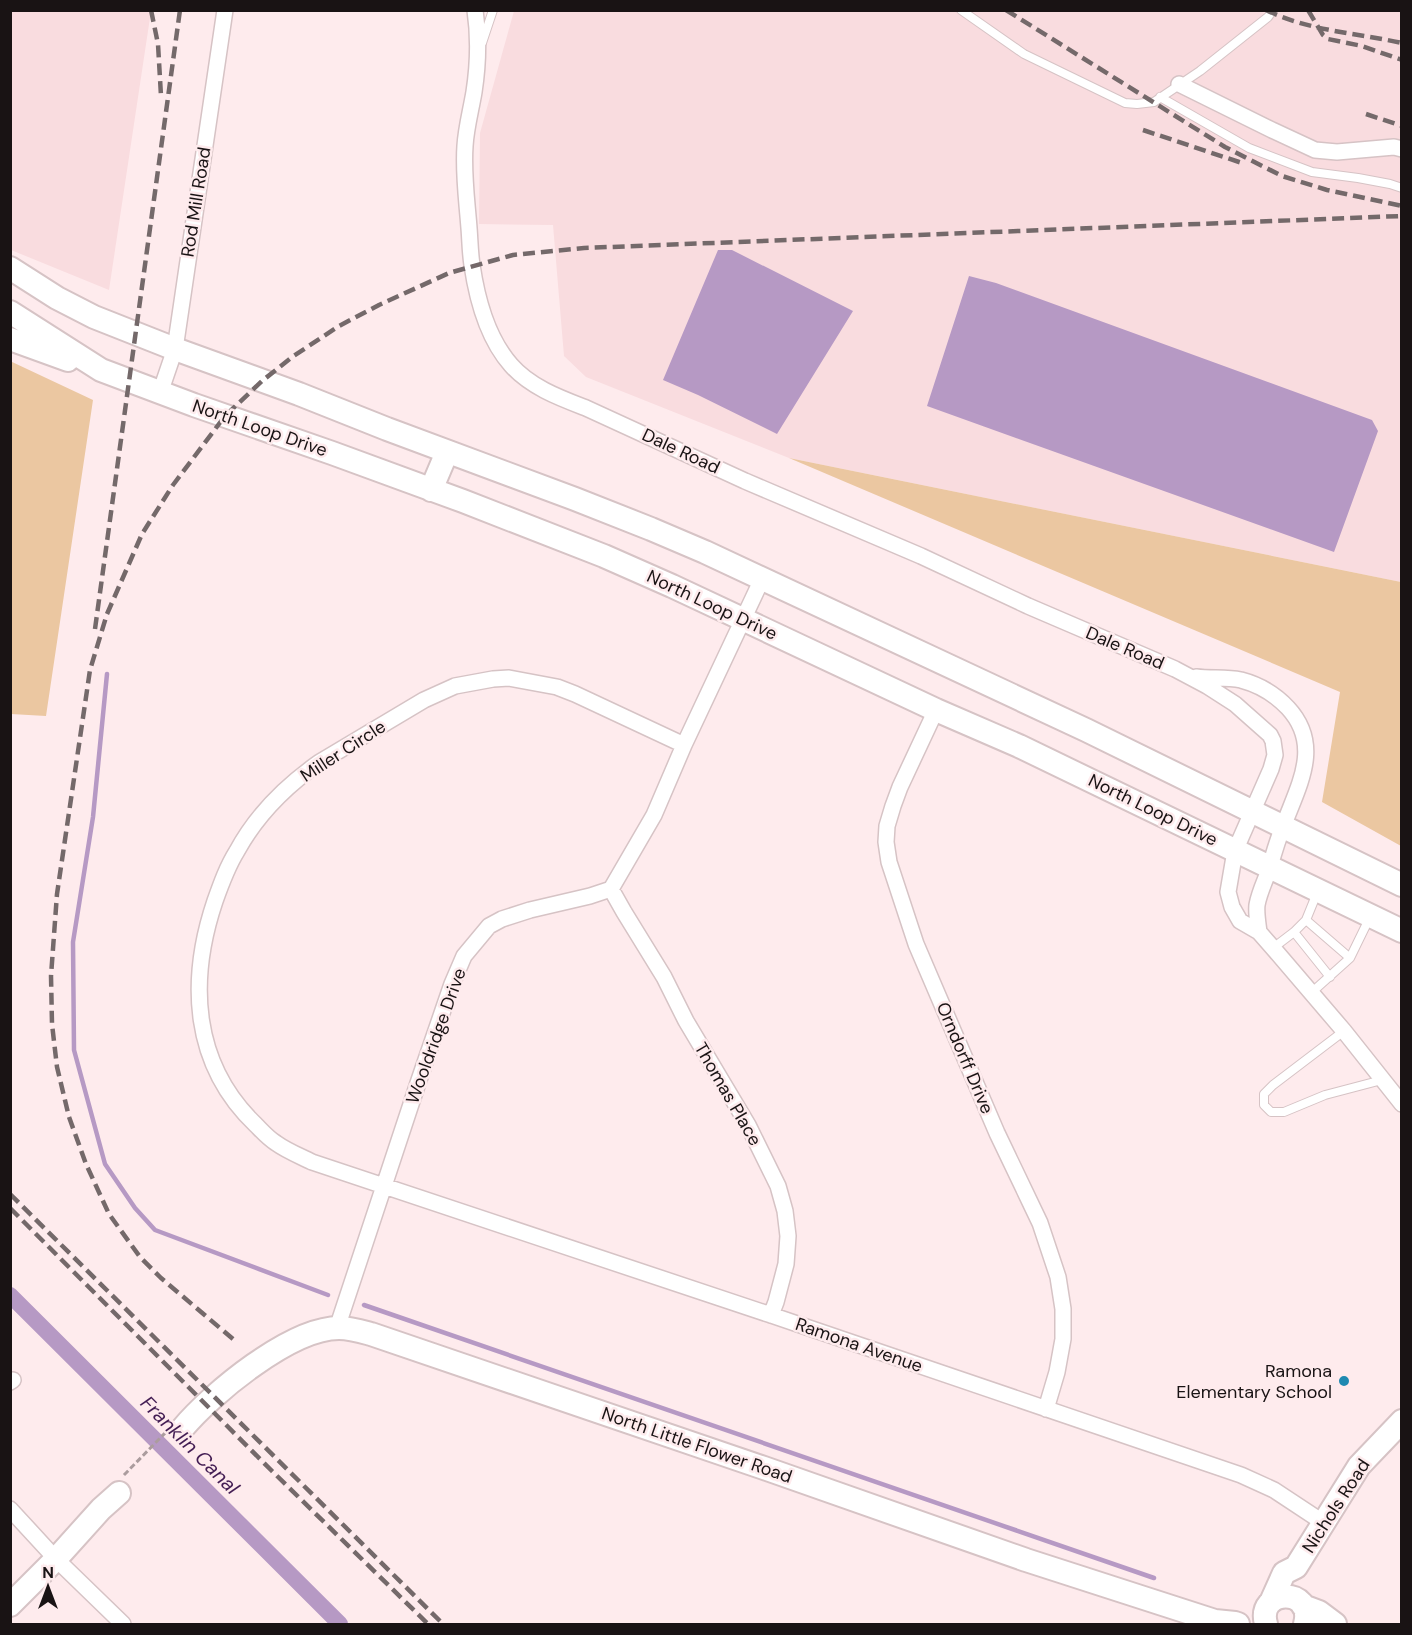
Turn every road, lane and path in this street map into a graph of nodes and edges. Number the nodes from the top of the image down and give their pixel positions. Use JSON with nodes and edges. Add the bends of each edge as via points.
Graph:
{"nodes":[{"id":1,"x":225,"y":10,"type":"edge"},
{"id":2,"x":475,"y":10,"type":"edge"},
{"id":3,"x":493,"y":10,"type":"edge"},
{"id":4,"x":961,"y":10,"type":"edge"},
{"id":5,"x":1274,"y":10,"type":"edge"},
{"id":6,"x":477,"y":60,"type":"junction"},
{"id":7,"x":1179,"y":84,"type":"junction"},
{"id":8,"x":1160,"y":97,"type":"junction"},
{"id":9,"x":1401,"y":149,"type":"edge"},
{"id":10,"x":1401,"y":188,"type":"edge"},
{"id":11,"x":10,"y":268,"type":"edge"},
{"id":12,"x":10,"y":312,"type":"edge"},
{"id":13,"x":10,"y":339,"type":"edge"},
{"id":14,"x":175,"y":349,"type":"junction"},
{"id":15,"x":101,"y":370,"type":"junction"},
{"id":16,"x":160,"y":393,"type":"junction"},
{"id":17,"x":447,"y":452,"type":"junction"},
{"id":18,"x":431,"y":490,"type":"junction"},
{"id":19,"x":762,"y":579,"type":"junction"},
{"id":20,"x":744,"y":619,"type":"junction"},
{"id":21,"x":1190,"y":677,"type":"junction"},
{"id":22,"x":936,"y":710,"type":"junction"},
{"id":23,"x":684,"y":745,"type":"junction"},
{"id":24,"x":1252,"y":812,"type":"junction"},
{"id":25,"x":1282,"y":827,"type":"junction"},
{"id":26,"x":1235,"y":850,"type":"junction"},
{"id":27,"x":1269,"y":868,"type":"junction"},
{"id":28,"x":1401,"y":885,"type":"edge"},
{"id":29,"x":611,"y":889,"type":"junction"},
{"id":30,"x":1318,"y":891,"type":"junction"},
{"id":31,"x":1371,"y":916,"type":"junction"},
{"id":32,"x":1306,"y":920,"type":"junction"},
{"id":33,"x":1401,"y":931,"type":"edge"},
{"id":34,"x":1259,"y":932,"type":"junction"},
{"id":35,"x":1294,"y":932,"type":"junction"},
{"id":36,"x":1273,"y":948,"type":"junction"},
{"id":37,"x":1350,"y":958,"type":"junction"},
{"id":38,"x":1330,"y":977,"type":"junction"},
{"id":39,"x":1311,"y":993,"type":"junction"},
{"id":40,"x":1344,"y":1032,"type":"junction"},
{"id":41,"x":1382,"y":1080,"type":"junction"},
{"id":42,"x":1401,"y":1104,"type":"edge"},
{"id":43,"x":385,"y":1185,"type":"junction"},
{"id":44,"x":771,"y":1315,"type":"junction"},
{"id":45,"x":337,"y":1328,"type":"junction"},
{"id":46,"x":1046,"y":1409,"type":"junction"},
{"id":47,"x":1401,"y":1421,"type":"edge"},
{"id":48,"x":173,"y":1431,"type":"joint"},
{"id":49,"x":140,"y":1460,"type":"dead end"},
{"id":50,"x":118,"y":1493,"type":"dead end"},
{"id":51,"x":10,"y":1509,"type":"edge"},
{"id":52,"x":1324,"y":1523,"type":"junction"},
{"id":53,"x":56,"y":1559,"type":"junction"},
{"id":54,"x":1296,"y":1567,"type":"junction"},
{"id":55,"x":10,"y":1605,"type":"edge"},
{"id":56,"x":1269,"y":1610,"type":"edge"},
{"id":57,"x":1302,"y":1610,"type":"edge"},
{"id":58,"x":123,"y":1624,"type":"edge"},
{"id":59,"x":1236,"y":1624,"type":"edge"},
{"id":60,"x":1335,"y":1624,"type":"edge"}],
"edges":[{"from":1,"to":14,"type":"street","name":"Rod Mill Road"},
{"from":2,"to":6,"type":"street","name":"Dale Road"},
{"from":3,"to":6,"type":"lane"},
{"from":4,"to":8,"type":"lane","via":[[1024,54],[1125,103],[1154,102]]},
{"from":5,"to":7,"type":"lane"},
{"from":6,"to":21,"type":"street","name":"Dale Road","via":[[465,147],[472,266],[494,339],[510,365],[524,378],[745,481]]},
{"from":7,"to":8,"type":"lane"},
{"from":7,"to":9,"type":"street","via":[[1315,150]]},
{"from":8,"to":10,"type":"lane","via":[[1249,148],[1312,172]]},
{"from":11,"to":14,"type":"main road","via":[[94,317]]},
{"from":12,"to":15,"type":"main road","name":"North Loop Drive"},
{"from":13,"to":15,"type":"main road"},
{"from":14,"to":16,"type":"street","name":"Rod Mill Road"},
{"from":14,"to":17,"type":"main road"},
{"from":15,"to":16,"type":"main road","name":"North Loop Drive"},
{"from":16,"to":18,"type":"main road","name":"North Loop Drive"},
{"from":17,"to":18,"type":"main road"},
{"from":17,"to":19,"type":"main road","via":[[651,529]]},
{"from":18,"to":20,"type":"main road","name":"North Loop Drive","via":[[604,556]]},
{"from":19,"to":20,"type":"street"},
{"from":19,"to":24,"type":"main road"},
{"from":20,"to":22,"type":"main road","name":"North Loop Drive"},
{"from":20,"to":23,"type":"street"},
{"from":21,"to":24,"type":"street","name":"Dale Road","via":[[1234,704],[1263,727],[1273,741],[1271,769]]},
{"from":21,"to":25,"type":"street","name":"Dale Road","via":[[1240,680],[1256,685],[1281,700],[1294,715],[1304,735],[1306,758]]},
{"from":22,"to":26,"type":"main road","name":"North Loop Drive"},
{"from":22,"to":46,"type":"street","name":"Orndorff Drive","via":[[893,806],[887,826],[889,862],[916,944],[1040,1223],[1058,1277],[1063,1339]]},
{"from":23,"to":29,"type":"street","via":[[654,815]]},
{"from":23,"to":43,"type":"street","name":"Miller Circle","via":[[557,687],[508,678],[455,686],[424,700],[305,772],[270,805],[237,850],[207,926],[199,969],[201,1021],[220,1080],[240,1110],[274,1142],[312,1162]]},
{"from":24,"to":25,"type":"main road"},
{"from":24,"to":26,"type":"street","name":"Dale Road"},
{"from":25,"to":27,"type":"street","name":"Dale Road"},
{"from":25,"to":28,"type":"main road"},
{"from":26,"to":27,"type":"main road","name":"North Loop Drive"},
{"from":26,"to":34,"type":"street","name":"Dale Road","via":[[1228,892],[1232,907],[1240,921]]},
{"from":27,"to":30,"type":"main road","name":"North Loop Drive"},
{"from":27,"to":34,"type":"street","name":"Dale Road","via":[[1257,907]]},
{"from":29,"to":43,"type":"street","name":"Wooldridge Drive","via":[[512,915],[489,926],[464,956]]},
{"from":29,"to":44,"type":"street","name":"Thomas Place","via":[[748,1125],[778,1186],[788,1236],[786,1264]]},
{"from":30,"to":31,"type":"main road","name":"North Loop Drive"},
{"from":30,"to":32,"type":"lane"},
{"from":31,"to":33,"type":"main road","name":"North Loop Drive"},
{"from":31,"to":37,"type":"lane"},
{"from":32,"to":35,"type":"lane"},
{"from":32,"to":37,"type":"lane"},
{"from":34,"to":36,"type":"street","name":"Dale Road"},
{"from":35,"to":36,"type":"lane"},
{"from":35,"to":38,"type":"lane"},
{"from":36,"to":39,"type":"street","name":"Dale Road"},
{"from":37,"to":38,"type":"lane"},
{"from":38,"to":39,"type":"lane"},
{"from":39,"to":40,"type":"street","name":"Dale Road"},
{"from":40,"to":41,"type":"street","name":"Dale Road"},
{"from":40,"to":41,"type":"lane","via":[[1273,1085],[1264,1094],[1264,1104],[1271,1112],[1284,1112],[1325,1095]]},
{"from":41,"to":42,"type":"street","name":"Dale Road"},
{"from":43,"to":44,"type":"street","name":"Ramona Avenue"},
{"from":43,"to":45,"type":"street","name":"Wooldridge Drive"},
{"from":44,"to":46,"type":"street","name":"Ramona Avenue"},
{"from":45,"to":48,"type":"main road","name":"North Little Flower Road","via":[[287,1344],[259,1361]]},
{"from":45,"to":59,"type":"main road","name":"North Little Flower Road","via":[[371,1334],[1026,1560],[1215,1621]]},
{"from":46,"to":52,"type":"street","name":"Ramona Avenue","via":[[1241,1475],[1274,1490]]},
{"from":47,"to":52,"type":"main road","name":"Nichols Road","via":[[1359,1466]]},
{"from":48,"to":49,"type":"path"},
{"from":50,"to":53,"type":"main road"},
{"from":51,"to":53,"type":"street"},
{"from":52,"to":54,"type":"main road","name":"Nichols Road"},
{"from":53,"to":55,"type":"main road"},
{"from":53,"to":58,"type":"street"},
{"from":54,"to":56,"type":"main road","name":"Nichols Road","via":[[1284,1573]]},
{"from":54,"to":57,"type":"main road","name":"Nichols Road"},
{"from":56,"to":57,"type":"main road","via":[[1277,1598],[1284,1596],[1291,1597]]},
{"from":56,"to":59,"type":"main road","name":"North Little Flower Road"},
{"from":57,"to":60,"type":"main road","via":[[1319,1612]]}]}
